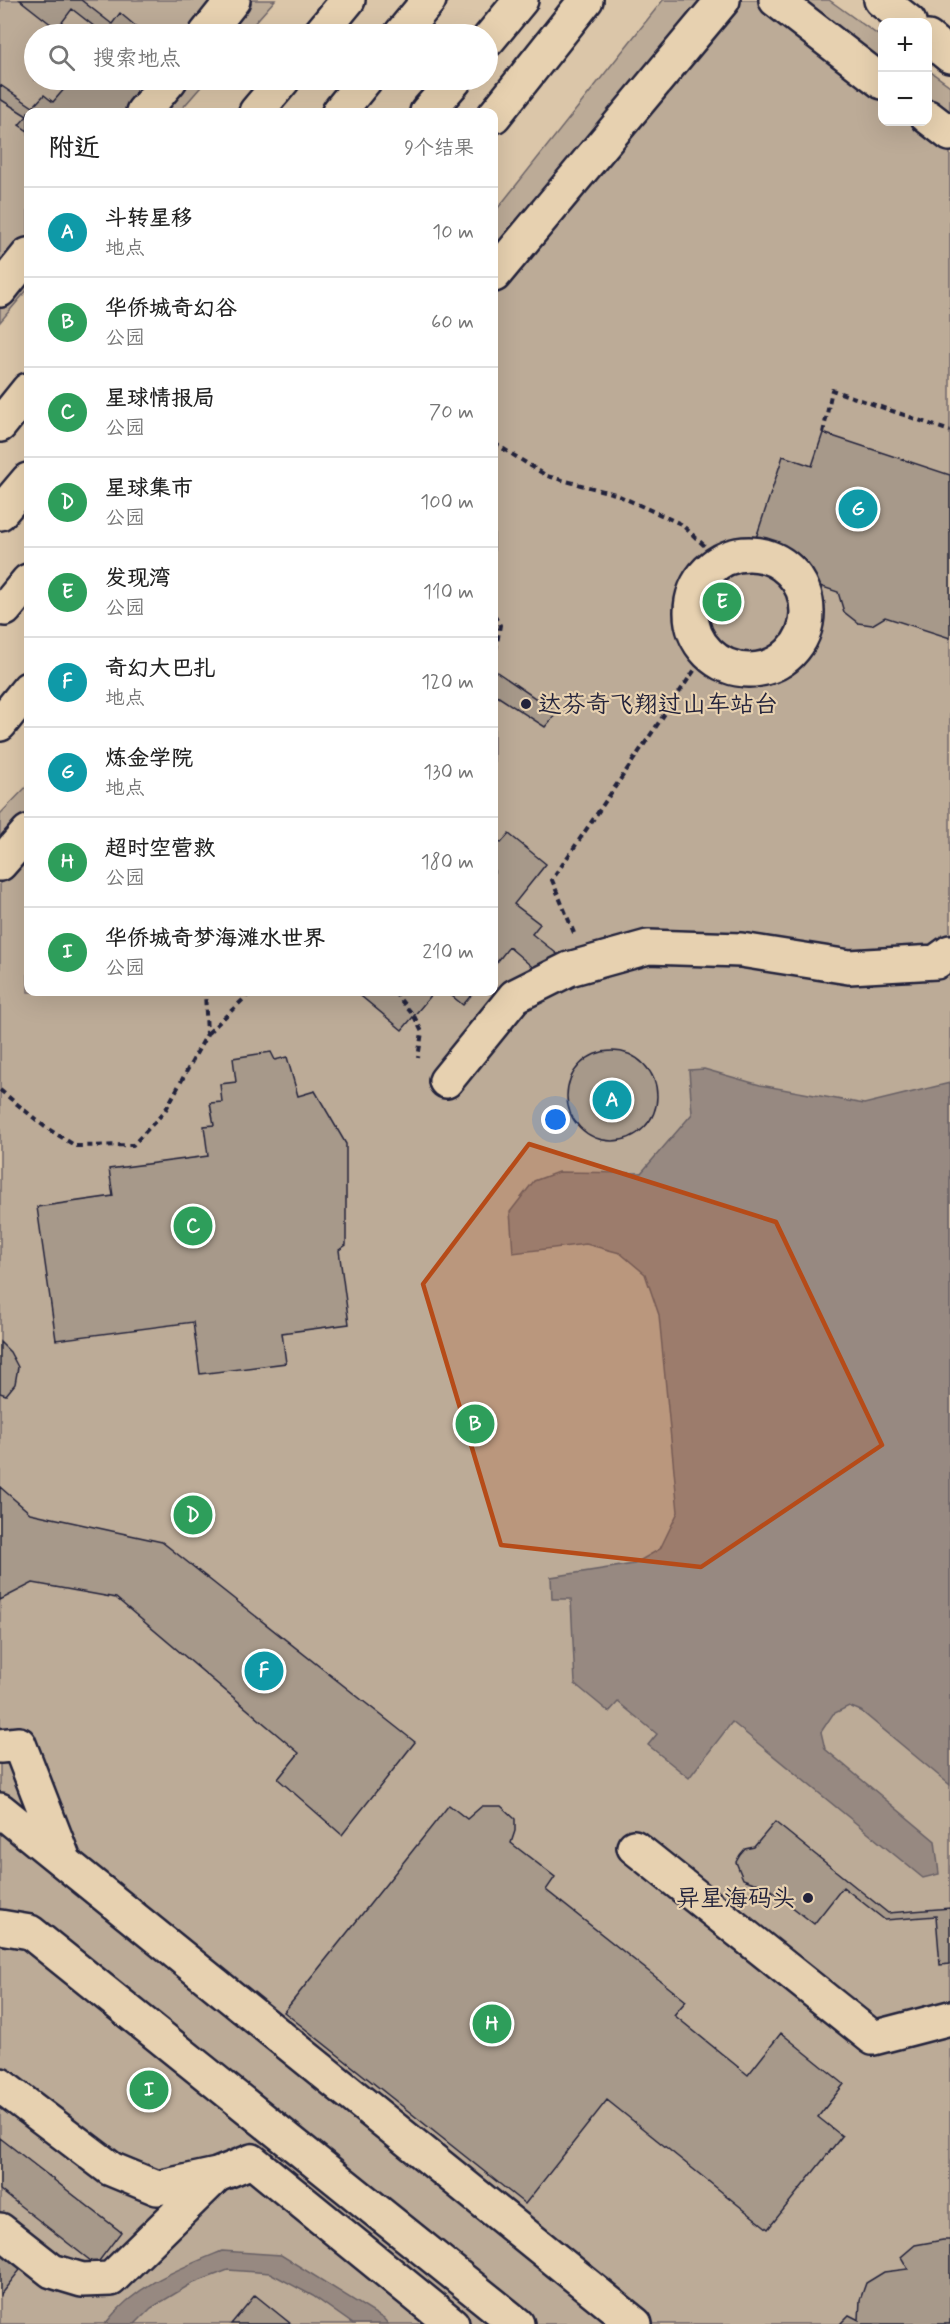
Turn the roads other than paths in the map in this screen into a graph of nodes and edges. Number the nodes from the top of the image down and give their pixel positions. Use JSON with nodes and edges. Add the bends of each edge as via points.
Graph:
{"nodes":[{"id":1,"x":234,"y":0,"type":"edge"},
{"id":2,"x":348,"y":0,"type":"edge"},
{"id":3,"x":429,"y":0,"type":"edge"},
{"id":4,"x":520,"y":0,"type":"edge"},
{"id":5,"x":586,"y":0,"type":"edge"},
{"id":6,"x":723,"y":0,"type":"edge"},
{"id":7,"x":776,"y":0,"type":"edge"},
{"id":8,"x":881,"y":0,"type":"edge"},
{"id":9,"x":904,"y":18,"type":"edge"},
{"id":10,"x":214,"y":24,"type":"edge"},
{"id":11,"x":328,"y":24,"type":"edge"},
{"id":12,"x":409,"y":24,"type":"edge"},
{"id":13,"x":498,"y":28,"type":"edge"},
{"id":14,"x":932,"y":42,"type":"edge"},
{"id":15,"x":950,"y":56,"type":"edge"},
{"id":16,"x":878,"y":79,"type":"edge"},
{"id":17,"x":162,"y":90,"type":"edge"},
{"id":18,"x":275,"y":90,"type":"edge"},
{"id":19,"x":357,"y":90,"type":"edge"},
{"id":20,"x":446,"y":90,"type":"edge"},
{"id":21,"x":146,"y":108,"type":"edge"},
{"id":22,"x":259,"y":108,"type":"edge"},
{"id":23,"x":342,"y":108,"type":"edge"},
{"id":24,"x":430,"y":108,"type":"edge"},
{"id":25,"x":498,"y":111,"type":"edge"},
{"id":26,"x":932,"y":121,"type":"edge"},
{"id":27,"x":950,"y":134,"type":"edge"},
{"id":28,"x":24,"y":260,"type":"edge"},
{"id":29,"x":498,"y":270,"type":"edge"},
{"id":30,"x":0,"y":290,"type":"edge"},
{"id":31,"x":24,"y":395,"type":"edge"},
{"id":32,"x":0,"y":425,"type":"edge"},
{"id":33,"x":24,"y":485,"type":"edge"},
{"id":34,"x":0,"y":513,"type":"edge"},
{"id":35,"x":24,"y":586,"type":"edge"},
{"id":36,"x":5,"y":609,"type":"dead end"},
{"id":37,"x":706,"y":652,"type":"joint"},
{"id":38,"x":24,"y":694,"type":"edge"},
{"id":39,"x":0,"y":723,"type":"edge"},
{"id":40,"x":24,"y":837,"type":"edge"},
{"id":41,"x":0,"y":864,"type":"edge"},
{"id":42,"x":950,"y":952,"type":"edge"},
{"id":43,"x":446,"y":1081,"type":"dead end"},
{"id":44,"x":0,"y":1746,"type":"edge"},
{"id":45,"x":0,"y":1810,"type":"edge"},
{"id":46,"x":634,"y":1847,"type":"dead end"},
{"id":47,"x":64,"y":1862,"type":"junction"},
{"id":48,"x":0,"y":1927,"type":"edge"},
{"id":49,"x":950,"y":2018,"type":"edge"},
{"id":50,"x":0,"y":2085,"type":"edge"},
{"id":51,"x":262,"y":2120,"type":"junction"},
{"id":52,"x":252,"y":2161,"type":"junction"},
{"id":53,"x":217,"y":2175,"type":"junction"},
{"id":54,"x":0,"y":2230,"type":"edge"},
{"id":55,"x":452,"y":2324,"type":"edge"},
{"id":56,"x":517,"y":2324,"type":"edge"},
{"id":57,"x":635,"y":2324,"type":"edge"}],
"edges":[{"from":1,"to":10,"type":"street"},
{"from":2,"to":11,"type":"street"},
{"from":3,"to":12,"type":"street"},
{"from":4,"to":13,"type":"street"},
{"from":5,"to":25,"type":"street"},
{"from":6,"to":29,"type":"street"},
{"from":7,"to":16,"type":"street"},
{"from":8,"to":9,"type":"street"},
{"from":14,"to":15,"type":"street"},
{"from":17,"to":21,"type":"street"},
{"from":18,"to":22,"type":"street"},
{"from":19,"to":23,"type":"street"},
{"from":20,"to":24,"type":"street"},
{"from":26,"to":27,"type":"street"},
{"from":28,"to":30,"type":"street"},
{"from":31,"to":32,"type":"street"},
{"from":33,"to":34,"type":"street"},
{"from":35,"to":36,"type":"street"},
{"from":37,"to":37,"type":"street","via":[[723,664],[743,670],[762,669],[781,661],[794,648],[807,615],[805,597],[784,566],[767,557],[748,554],[729,557],[712,566],[691,599],[690,618]]},
{"from":38,"to":39,"type":"street"},
{"from":40,"to":41,"type":"street"},
{"from":42,"to":43,"type":"street","via":[[936,962],[849,968],[741,950],[648,947],[569,969],[515,996]]},
{"from":44,"to":47,"type":"street","via":[[19,1744]]},
{"from":45,"to":47,"type":"street"},
{"from":46,"to":49,"type":"street","via":[[873,2038]]},
{"from":47,"to":57,"type":"street"},
{"from":48,"to":51,"type":"street","via":[[30,1932]]},
{"from":50,"to":53,"type":"street","via":[[111,2169],[157,2188]]},
{"from":51,"to":52,"type":"street"},
{"from":51,"to":56,"type":"street"},
{"from":52,"to":53,"type":"street"},
{"from":52,"to":55,"type":"street"},
{"from":53,"to":54,"type":"street","via":[[111,2279],[82,2280],[52,2271]]}]}
